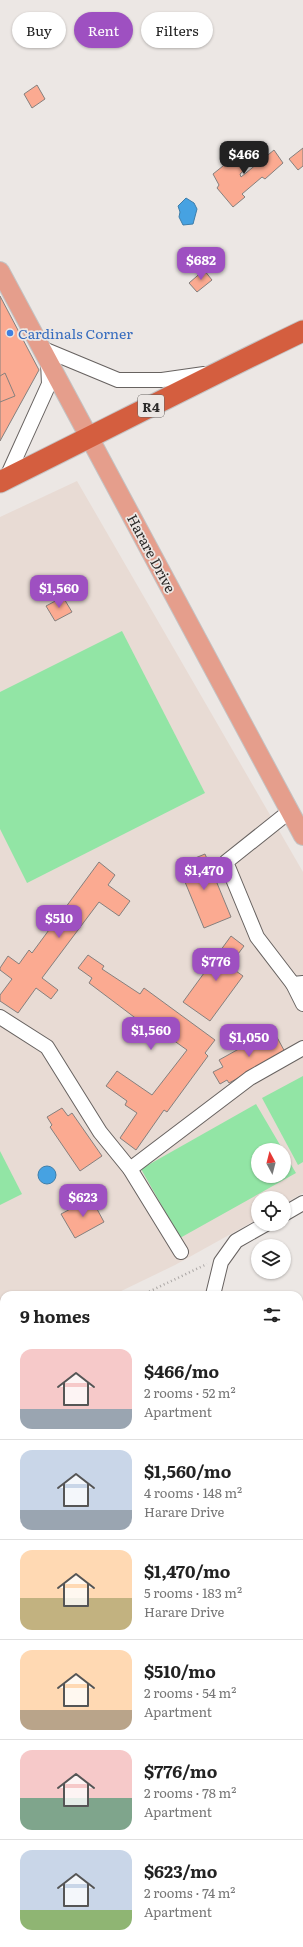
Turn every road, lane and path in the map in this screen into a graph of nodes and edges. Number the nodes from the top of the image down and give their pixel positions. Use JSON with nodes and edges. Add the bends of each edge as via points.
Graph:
{"nodes":[{"id":1,"x":0,"y":271,"type":"edge"},
{"id":2,"x":303,"y":331,"type":"edge"},
{"id":3,"x":45,"y":354,"type":"junction"},
{"id":4,"x":216,"y":373,"type":"junction"},
{"id":5,"x":90,"y":438,"type":"junction"},
{"id":6,"x":3,"y":480,"type":"edge"},
{"id":7,"x":290,"y":811,"type":"junction"},
{"id":8,"x":303,"y":836,"type":"edge"},
{"id":9,"x":298,"y":983,"type":"edge"},
{"id":10,"x":303,"y":1004,"type":"edge"},
{"id":11,"x":0,"y":1017,"type":"edge"},
{"id":12,"x":303,"y":1048,"type":"edge"},
{"id":13,"x":130,"y":1169,"type":"junction"},
{"id":14,"x":303,"y":1203,"type":"edge"},
{"id":15,"x":291,"y":1210,"type":"edge"},
{"id":16,"x":254,"y":1231,"type":"edge"},
{"id":17,"x":181,"y":1252,"type":"dead end"},
{"id":18,"x":226,"y":1255,"type":"junction"},
{"id":19,"x":150,"y":1291,"type":"edge"},
{"id":20,"x":214,"y":1291,"type":"edge"}],
"edges":[{"from":1,"to":3,"type":"main road","name":"Harare Drive"},
{"from":2,"to":4,"type":"highway","number":"R4"},
{"from":3,"to":4,"type":"street","via":[[118,380],[162,380]]},
{"from":3,"to":5,"type":"main road","name":"Harare Drive"},
{"from":3,"to":6,"type":"street","via":[[49,384]]},
{"from":4,"to":5,"type":"highway","number":"R4"},
{"from":5,"to":6,"type":"highway","number":"R4"},
{"from":5,"to":7,"type":"main road","name":"Harare Drive"},
{"from":7,"to":8,"type":"main road","name":"Harare Drive"},
{"from":7,"to":9,"type":"street","via":[[226,862],[257,937]]},
{"from":9,"to":10,"type":"street"},
{"from":11,"to":13,"type":"street","via":[[48,1047],[100,1132]]},
{"from":12,"to":13,"type":"street","via":[[250,1078]]},
{"from":13,"to":17,"type":"street"},
{"from":14,"to":15,"type":"street"},
{"from":16,"to":18,"type":"street","via":[[236,1241]]},
{"from":18,"to":19,"type":"path"},
{"from":18,"to":20,"type":"street","via":[[221,1262]]}]}
